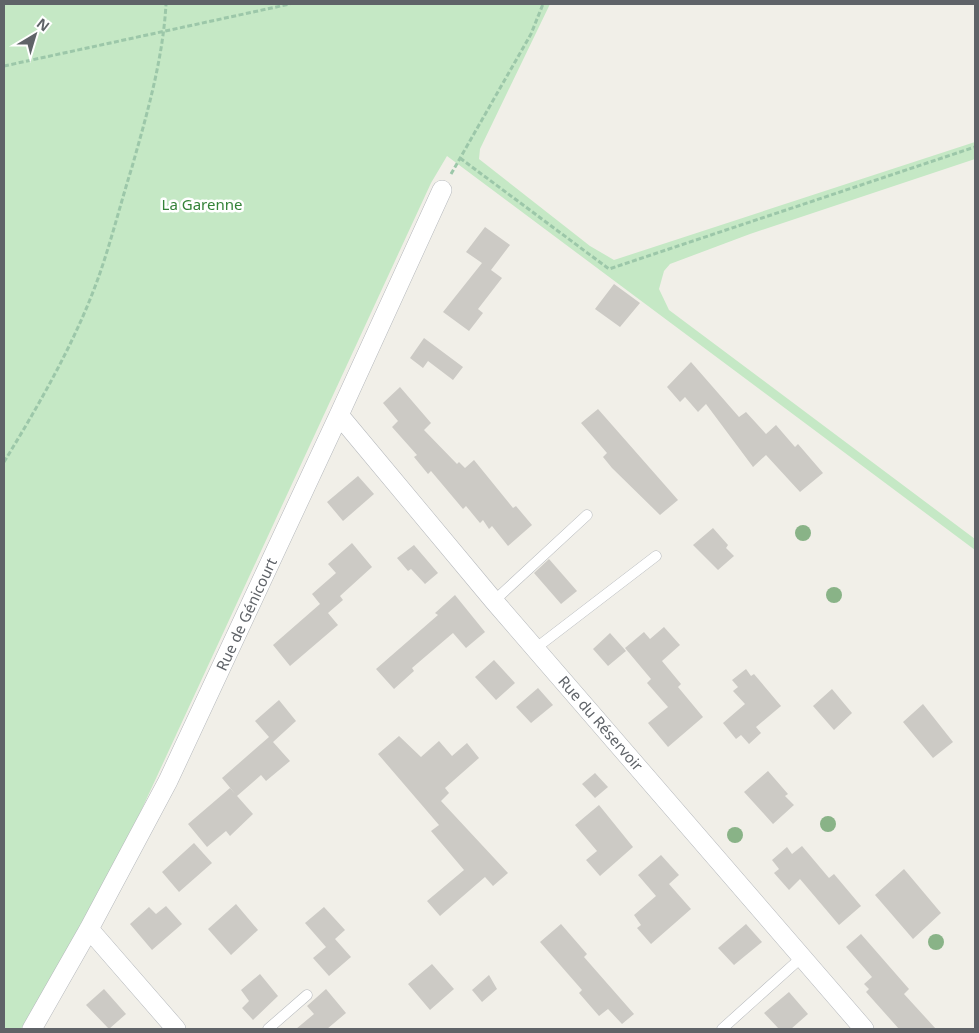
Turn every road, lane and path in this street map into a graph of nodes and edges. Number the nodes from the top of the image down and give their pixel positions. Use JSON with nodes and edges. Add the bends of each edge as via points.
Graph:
{"nodes":[{"id":1,"x":166,"y":4,"type":"edge"},
{"id":2,"x":290,"y":4,"type":"edge"},
{"id":3,"x":543,"y":4,"type":"edge"},
{"id":4,"x":164,"y":31,"type":"junction"},
{"id":5,"x":4,"y":66,"type":"edge"},
{"id":6,"x":975,"y":147,"type":"edge"},
{"id":7,"x":460,"y":158,"type":"junction"},
{"id":8,"x":442,"y":190,"type":"joint"},
{"id":9,"x":340,"y":416,"type":"junction"},
{"id":10,"x":4,"y":462,"type":"edge"},
{"id":11,"x":587,"y":515,"type":"dead end"},
{"id":12,"x":656,"y":556,"type":"dead end"},
{"id":13,"x":494,"y":601,"type":"junction"},
{"id":14,"x":536,"y":648,"type":"junction"},
{"id":15,"x":89,"y":929,"type":"junction"},
{"id":16,"x":802,"y":958,"type":"junction"},
{"id":17,"x":306,"y":995,"type":"dead end"},
{"id":18,"x":32,"y":1029,"type":"edge"},
{"id":19,"x":176,"y":1029,"type":"edge"},
{"id":20,"x":268,"y":1029,"type":"edge"},
{"id":21,"x":722,"y":1029,"type":"edge"},
{"id":22,"x":864,"y":1029,"type":"edge"}],
"edges":[{"from":1,"to":4,"type":"path"},
{"from":2,"to":4,"type":"path"},
{"from":3,"to":7,"type":"path","via":[[530,34]]},
{"from":4,"to":5,"type":"path"},
{"from":4,"to":10,"type":"path","via":[[144,124],[100,274],[47,388]]},
{"from":6,"to":7,"type":"path","via":[[609,269]]},
{"from":7,"to":8,"type":"path"},
{"from":8,"to":9,"type":"street","name":"Rue de Génicourt"},
{"from":9,"to":13,"type":"street","name":"Rue du Réservoir"},
{"from":9,"to":15,"type":"street","name":"Rue de Génicourt","via":[[168,781]]},
{"from":11,"to":13,"type":"lane"},
{"from":12,"to":14,"type":"lane"},
{"from":13,"to":14,"type":"street","name":"Rue du Réservoir"},
{"from":14,"to":16,"type":"street","name":"Rue du Réservoir"},
{"from":15,"to":18,"type":"street","name":"Rue de Génicourt"},
{"from":15,"to":19,"type":"street"},
{"from":16,"to":21,"type":"lane"},
{"from":16,"to":22,"type":"street","name":"Rue du Réservoir"},
{"from":17,"to":20,"type":"lane"}]}
